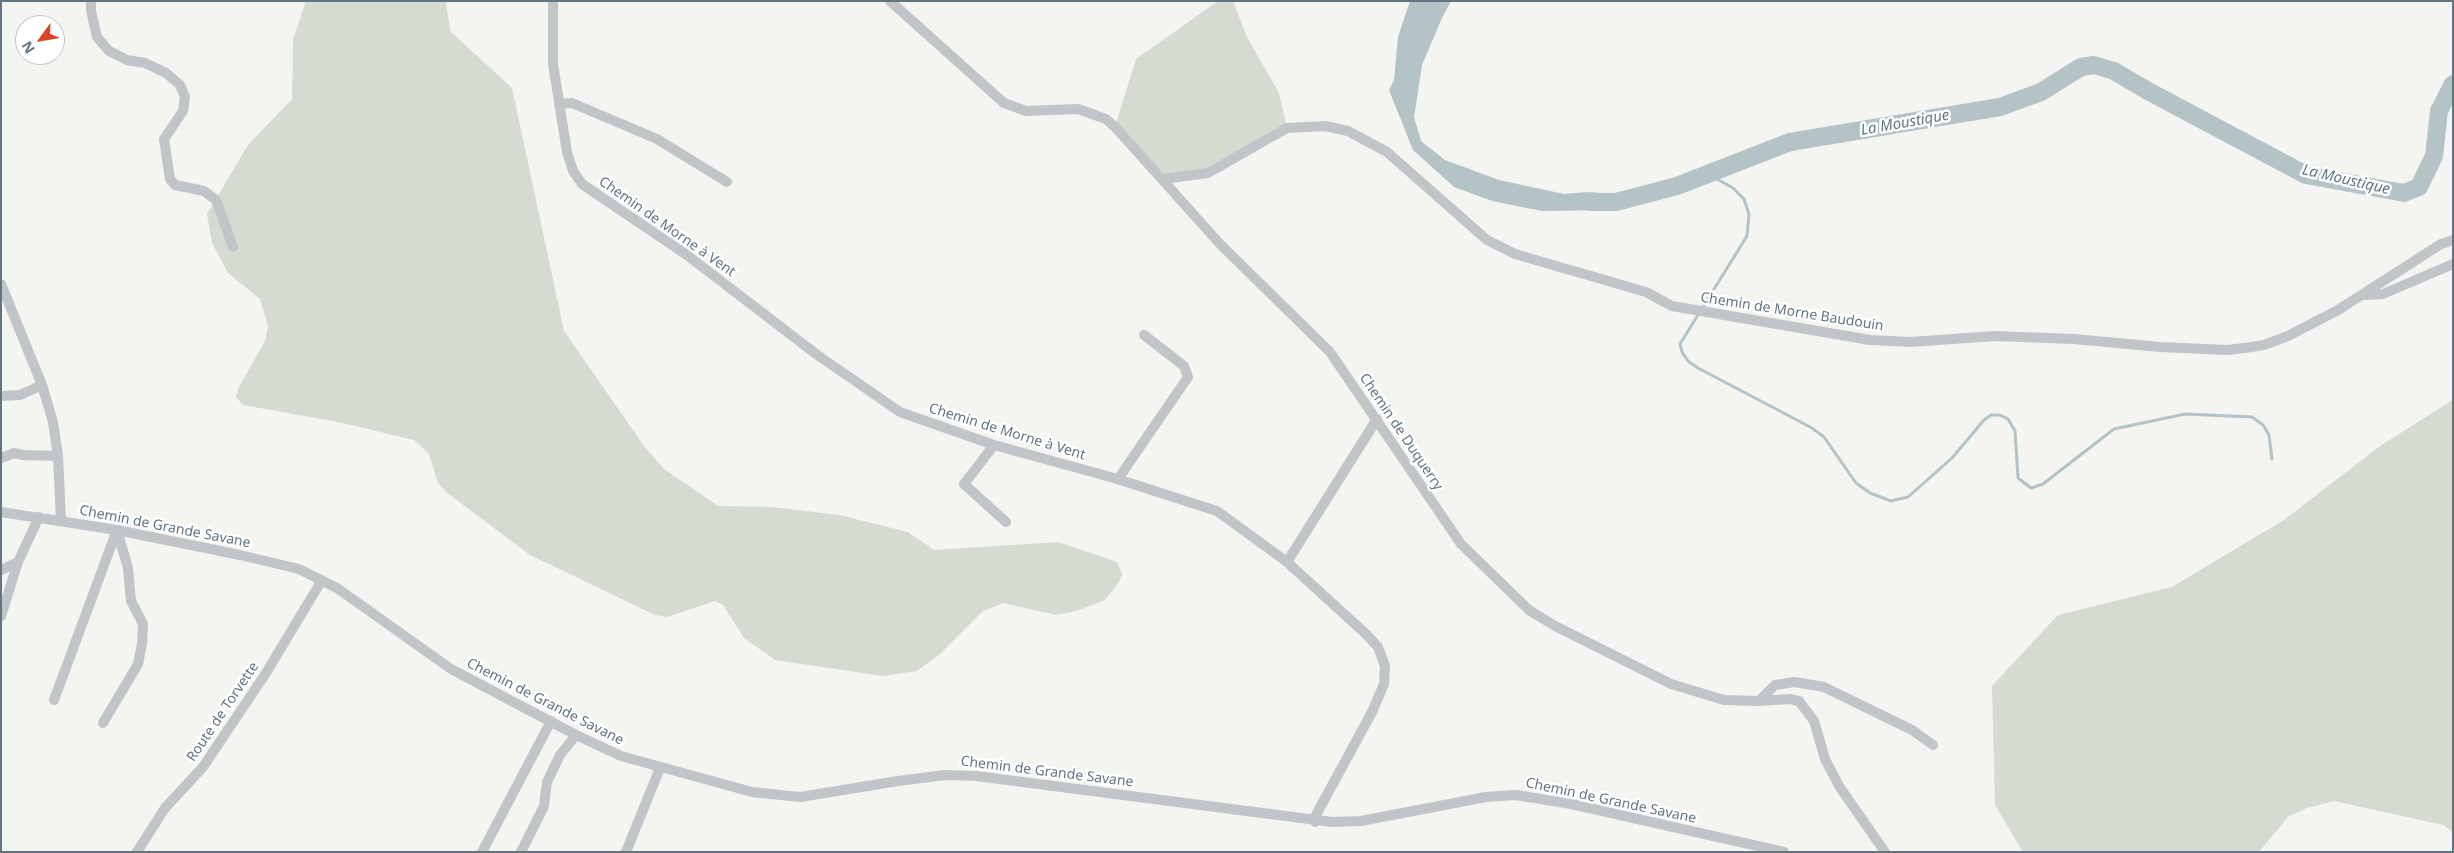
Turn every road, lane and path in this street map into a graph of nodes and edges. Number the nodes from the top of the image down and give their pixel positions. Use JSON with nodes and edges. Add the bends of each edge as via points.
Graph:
{"nodes":[{"id":1,"x":91,"y":1,"type":"edge"},
{"id":2,"x":553,"y":1,"type":"edge"},
{"id":3,"x":890,"y":1,"type":"edge"},
{"id":4,"x":559,"y":104,"type":"junction"},
{"id":5,"x":1163,"y":179,"type":"junction"},
{"id":6,"x":727,"y":182,"type":"dead end"},
{"id":7,"x":2453,"y":240,"type":"edge"},
{"id":8,"x":233,"y":247,"type":"dead end"},
{"id":9,"x":2453,"y":264,"type":"edge"},
{"id":10,"x":1,"y":284,"type":"edge"},
{"id":11,"x":2362,"y":295,"type":"junction"},
{"id":12,"x":1144,"y":335,"type":"dead end"},
{"id":13,"x":42,"y":385,"type":"junction"},
{"id":14,"x":1,"y":396,"type":"edge"},
{"id":15,"x":1377,"y":419,"type":"junction"},
{"id":16,"x":994,"y":445,"type":"junction"},
{"id":17,"x":58,"y":456,"type":"junction"},
{"id":18,"x":1,"y":458,"type":"edge"},
{"id":19,"x":1118,"y":479,"type":"junction"},
{"id":20,"x":1,"y":512,"type":"edge"},
{"id":21,"x":38,"y":517,"type":"junction"},
{"id":22,"x":61,"y":520,"type":"junction"},
{"id":23,"x":1006,"y":522,"type":"dead end"},
{"id":24,"x":118,"y":530,"type":"junction"},
{"id":25,"x":18,"y":562,"type":"junction"},
{"id":26,"x":1287,"y":562,"type":"junction"},
{"id":27,"x":1,"y":570,"type":"edge"},
{"id":28,"x":322,"y":580,"type":"junction"},
{"id":29,"x":1,"y":616,"type":"edge"},
{"id":30,"x":54,"y":700,"type":"dead end"},
{"id":31,"x":1759,"y":701,"type":"junction"},
{"id":32,"x":551,"y":721,"type":"junction"},
{"id":33,"x":103,"y":723,"type":"dead end"},
{"id":34,"x":576,"y":735,"type":"junction"},
{"id":35,"x":1933,"y":745,"type":"dead end"},
{"id":36,"x":660,"y":768,"type":"junction"},
{"id":37,"x":1315,"y":822,"type":"junction"},
{"id":38,"x":136,"y":852,"type":"edge"},
{"id":39,"x":482,"y":852,"type":"edge"},
{"id":40,"x":521,"y":852,"type":"edge"},
{"id":41,"x":626,"y":852,"type":"edge"},
{"id":42,"x":1784,"y":852,"type":"edge"},
{"id":43,"x":1885,"y":852,"type":"edge"}],
"edges":[{"from":1,"to":8,"type":"street","via":[[97,37],[109,51],[127,60],[145,63],[180,85],[185,97],[183,111],[164,139],[170,179],[175,185],[204,191],[216,200]]},
{"from":2,"to":4,"type":"street","name":"Chemin de Morne à Vent","via":[[553,64]]},
{"from":3,"to":5,"type":"street","name":"Chemin de Duquerry","via":[[1004,103],[1026,111],[1078,109],[1106,119]]},
{"from":4,"to":6,"type":"street","via":[[572,103],[657,139]]},
{"from":4,"to":16,"type":"street","name":"Chemin de Morne à Vent","via":[[566,152],[582,184],[687,255],[816,354],[900,412]]},
{"from":5,"to":11,"type":"street","name":"Chemin de Morne Baudouin","via":[[1208,174],[1287,128],[1325,126],[1348,131],[1367,139],[1395,158],[1487,240],[1516,254],[1646,292],[1672,306],[1870,340],[1910,342],[1996,336],[2227,350],[2264,345],[2288,336]]},
{"from":5,"to":15,"type":"street","name":"Chemin de Duquerry","via":[[1220,244],[1330,352]]},
{"from":7,"to":11,"type":"street","name":"Chemin de Morne Baudouin","via":[[2441,244]]},
{"from":9,"to":11,"type":"street","via":[[2383,294]]},
{"from":10,"to":13,"type":"street"},
{"from":12,"to":19,"type":"street","via":[[1184,366],[1188,377]]},
{"from":13,"to":14,"type":"street","via":[[20,395]]},
{"from":13,"to":17,"type":"street","via":[[53,422]]},
{"from":15,"to":26,"type":"street"},
{"from":15,"to":31,"type":"street","name":"Chemin de Duquerry","via":[[1461,544],[1528,610],[1671,684],[1724,700]]},
{"from":16,"to":19,"type":"street","name":"Chemin de Morne à Vent"},
{"from":16,"to":23,"type":"street","via":[[964,484]]},
{"from":17,"to":18,"type":"street","via":[[14,453]]},
{"from":17,"to":22,"type":"street"},
{"from":19,"to":26,"type":"street","name":"Chemin de Morne à Vent","via":[[1217,511]]},
{"from":20,"to":21,"type":"street","name":"Chemin de Grande Savane"},
{"from":21,"to":22,"type":"street","name":"Chemin de Grande Savane"},
{"from":21,"to":25,"type":"street"},
{"from":22,"to":24,"type":"street","name":"Chemin de Grande Savane"},
{"from":24,"to":28,"type":"street","name":"Chemin de Grande Savane","via":[[240,554],[299,569]]},
{"from":24,"to":30,"type":"street"},
{"from":24,"to":33,"type":"street","via":[[128,568],[131,601],[142,624],[142,644],[138,664]]},
{"from":25,"to":27,"type":"street"},
{"from":25,"to":29,"type":"street"},
{"from":26,"to":37,"type":"street","name":"Chemin de Morne à Vent","via":[[1366,634],[1378,648],[1385,666],[1384,684],[1372,712]]},
{"from":28,"to":32,"type":"street","name":"Chemin de Grande Savane","via":[[451,670]]},
{"from":28,"to":38,"type":"street","name":"Route de Torvette","via":[[266,673],[203,767],[165,808]]},
{"from":31,"to":35,"type":"street","via":[[1775,686],[1794,682],[1824,687],[1912,730]]},
{"from":31,"to":43,"type":"street","name":"Chemin de Duquerry","via":[[1790,699],[1799,701],[1807,709],[1814,721],[1825,759],[1839,786]]},
{"from":32,"to":34,"type":"street","name":"Chemin de Grande Savane"},
{"from":32,"to":39,"type":"street"},
{"from":34,"to":36,"type":"street","name":"Chemin de Grande Savane","via":[[621,756]]},
{"from":34,"to":40,"type":"street","via":[[560,755],[547,782],[544,806]]},
{"from":36,"to":37,"type":"street","name":"Chemin de Grande Savane","via":[[781,797],[800,797],[945,775],[968,776]]},
{"from":36,"to":41,"type":"street"},
{"from":37,"to":42,"type":"street","name":"Chemin de Grande Savane","via":[[1361,821],[1486,797],[1516,795]]}]}
